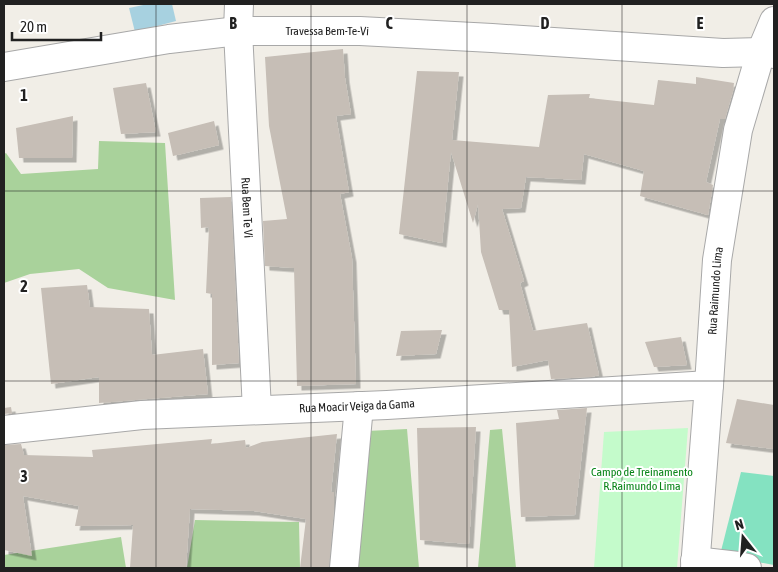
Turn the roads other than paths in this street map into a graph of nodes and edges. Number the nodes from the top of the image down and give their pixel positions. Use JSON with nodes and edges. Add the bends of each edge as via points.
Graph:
{"nodes":[{"id":1,"x":239,"y":4,"type":"edge"},
{"id":2,"x":774,"y":21,"type":"edge"},
{"id":3,"x":238,"y":31,"type":"junction"},
{"id":4,"x":768,"y":53,"type":"edge"},
{"id":5,"x":4,"y":68,"type":"edge"},
{"id":6,"x":709,"y":384,"type":"junction"},
{"id":7,"x":359,"y":406,"type":"junction"},
{"id":8,"x":258,"y":410,"type":"junction"},
{"id":9,"x":4,"y":430,"type":"edge"},
{"id":10,"x":695,"y":565,"type":"edge"},
{"id":11,"x":344,"y":568,"type":"edge"},
{"id":12,"x":747,"y":568,"type":"edge"}],
"edges":[{"from":1,"to":3,"type":"street","name":"Rua Bem Te Vi"},
{"from":2,"to":4,"type":"street","name":"Rua Raimundo Lima"},
{"from":3,"to":4,"type":"street","name":"Travessa Bem-Te-Vi","via":[[360,31]]},
{"from":3,"to":5,"type":"street","name":"Travessa Bem-Te-Vi","via":[[170,39]]},
{"from":3,"to":8,"type":"street","name":"Rua Bem Te Vi"},
{"from":4,"to":6,"type":"street","name":"Rua Raimundo Lima","via":[[738,130],[717,260]]},
{"from":6,"to":7,"type":"street","name":"Rua Moacir Veiga da Gama"},
{"from":6,"to":10,"type":"street","name":"Rua Raimundo Lima"},
{"from":7,"to":8,"type":"street","name":"Rua Moacir Veiga da Gama"},
{"from":7,"to":11,"type":"street"},
{"from":8,"to":9,"type":"street","name":"Rua Moacir Veiga da Gama","via":[[142,415]]},
{"from":10,"to":12,"type":"street"}]}
